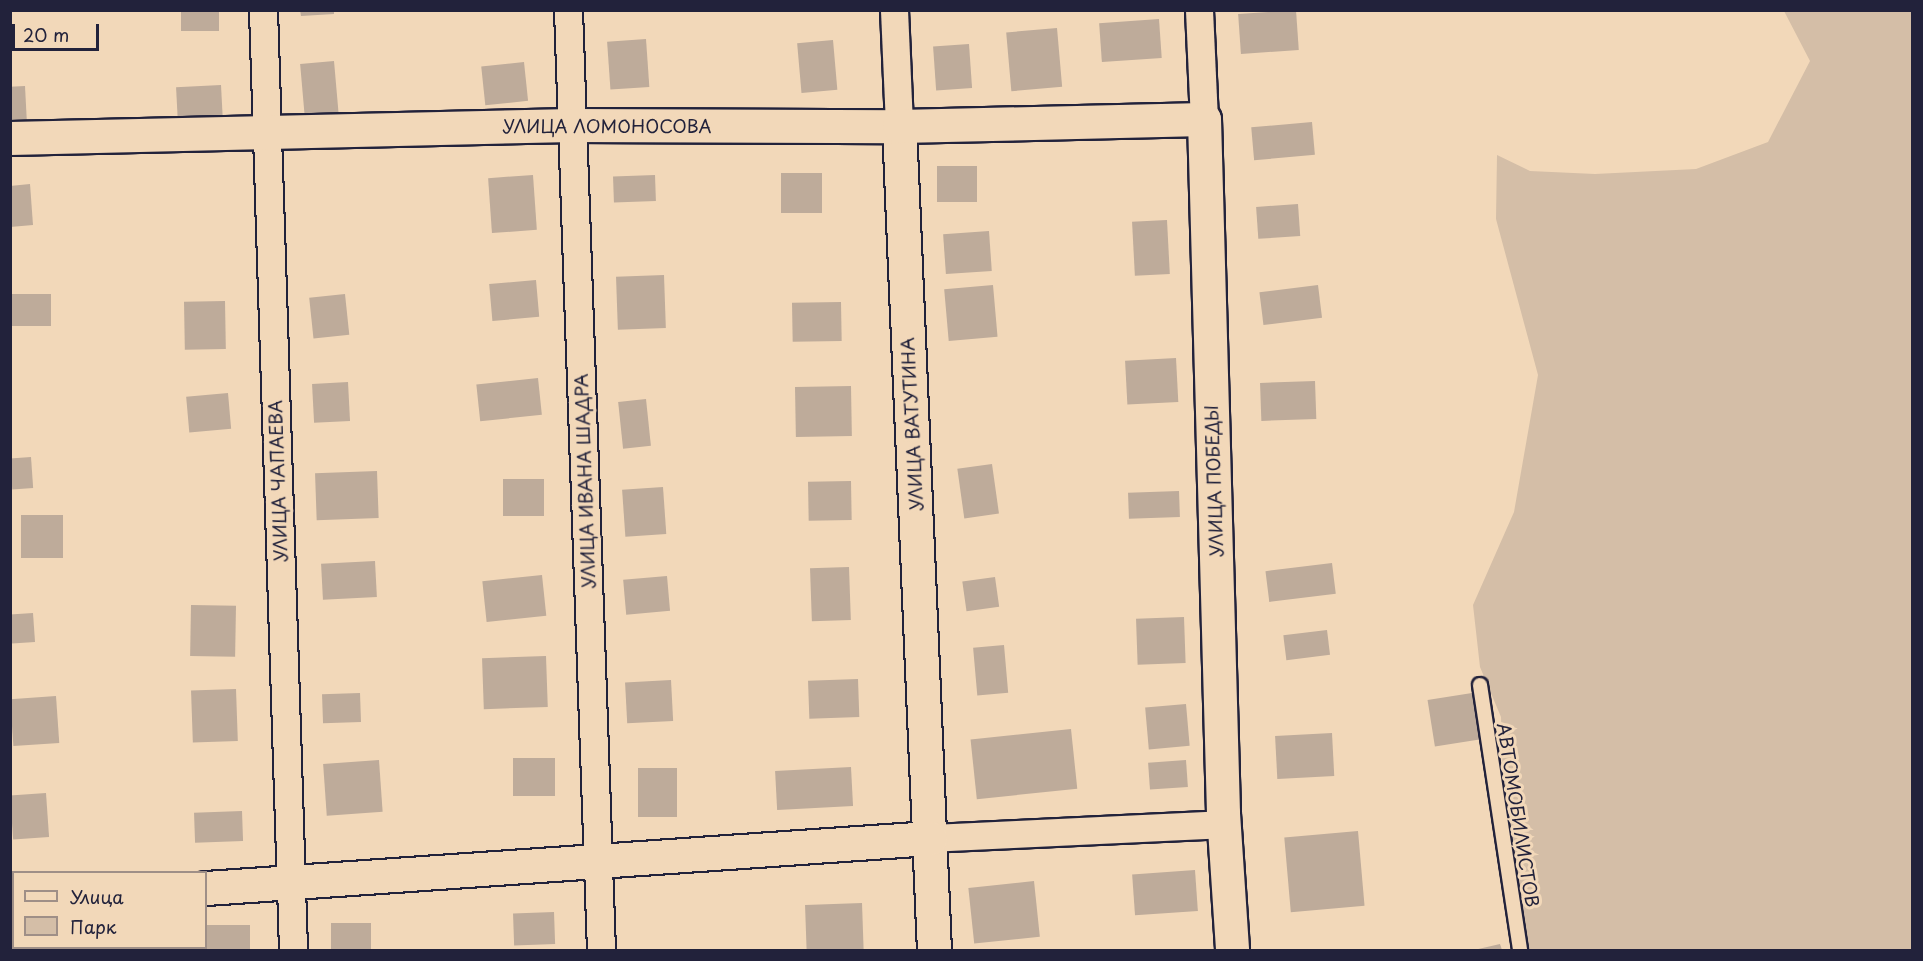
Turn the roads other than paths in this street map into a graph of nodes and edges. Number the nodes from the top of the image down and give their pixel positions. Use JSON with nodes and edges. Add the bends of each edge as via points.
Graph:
{"nodes":[{"id":1,"x":263,"y":10,"type":"edge"},
{"id":2,"x":568,"y":10,"type":"edge"},
{"id":3,"x":894,"y":10,"type":"edge"},
{"id":4,"x":1200,"y":10,"type":"edge"},
{"id":5,"x":1204,"y":119,"type":"junction"},
{"id":6,"x":572,"y":125,"type":"junction"},
{"id":7,"x":899,"y":126,"type":"junction"},
{"id":8,"x":267,"y":132,"type":"junction"},
{"id":9,"x":10,"y":138,"type":"edge"},
{"id":10,"x":1479,"y":685,"type":"dead end"},
{"id":11,"x":1224,"y":824,"type":"junction"},
{"id":12,"x":930,"y":838,"type":"junction"},
{"id":13,"x":598,"y":861,"type":"junction"},
{"id":14,"x":291,"y":882,"type":"junction"},
{"id":15,"x":207,"y":888,"type":"edge"},
{"id":16,"x":293,"y":951,"type":"edge"},
{"id":17,"x":601,"y":951,"type":"edge"},
{"id":18,"x":934,"y":951,"type":"edge"},
{"id":19,"x":1232,"y":951,"type":"edge"},
{"id":20,"x":1520,"y":951,"type":"edge"}],
"edges":[{"from":1,"to":8,"type":"street","name":"УЛИЦА ЧАПАЕВА"},
{"from":2,"to":6,"type":"street","name":"УЛИЦА ИВАНА ШАДРА"},
{"from":3,"to":7,"type":"street","name":"УЛИЦА ВАТУТИНА"},
{"from":4,"to":5,"type":"street","name":"УЛИЦА ПОБЕДЫ"},
{"from":5,"to":7,"type":"street","name":"УЛИЦА ЛОМОНОСОВА"},
{"from":5,"to":11,"type":"street","name":"УЛИЦА ПОБЕДЫ"},
{"from":6,"to":7,"type":"street","name":"УЛИЦА ЛОМОНОСОВА"},
{"from":6,"to":8,"type":"street","name":"УЛИЦА ЛОМОНОСОВА"},
{"from":6,"to":13,"type":"street","name":"УЛИЦА ИВАНА ШАДРА"},
{"from":7,"to":12,"type":"street","name":"УЛИЦА ВАТУТИНА"},
{"from":8,"to":9,"type":"street","name":"УЛИЦА ЛОМОНОСОВА"},
{"from":8,"to":14,"type":"street","name":"УЛИЦА ЧАПАЕВА"},
{"from":10,"to":20,"type":"lane","name":"АВТОМОБИЛИСТОВ"},
{"from":11,"to":12,"type":"street"},
{"from":11,"to":19,"type":"street","name":"УЛИЦА ПОБЕДЫ"},
{"from":12,"to":13,"type":"street"},
{"from":12,"to":18,"type":"street","name":"УЛИЦА ВАТУТИНА"},
{"from":13,"to":14,"type":"street"},
{"from":13,"to":17,"type":"street","name":"УЛИЦА ИВАНА ШАДРА"},
{"from":14,"to":15,"type":"street"},
{"from":14,"to":16,"type":"street","name":"УЛИЦА ЧАПАЕВА"}]}
